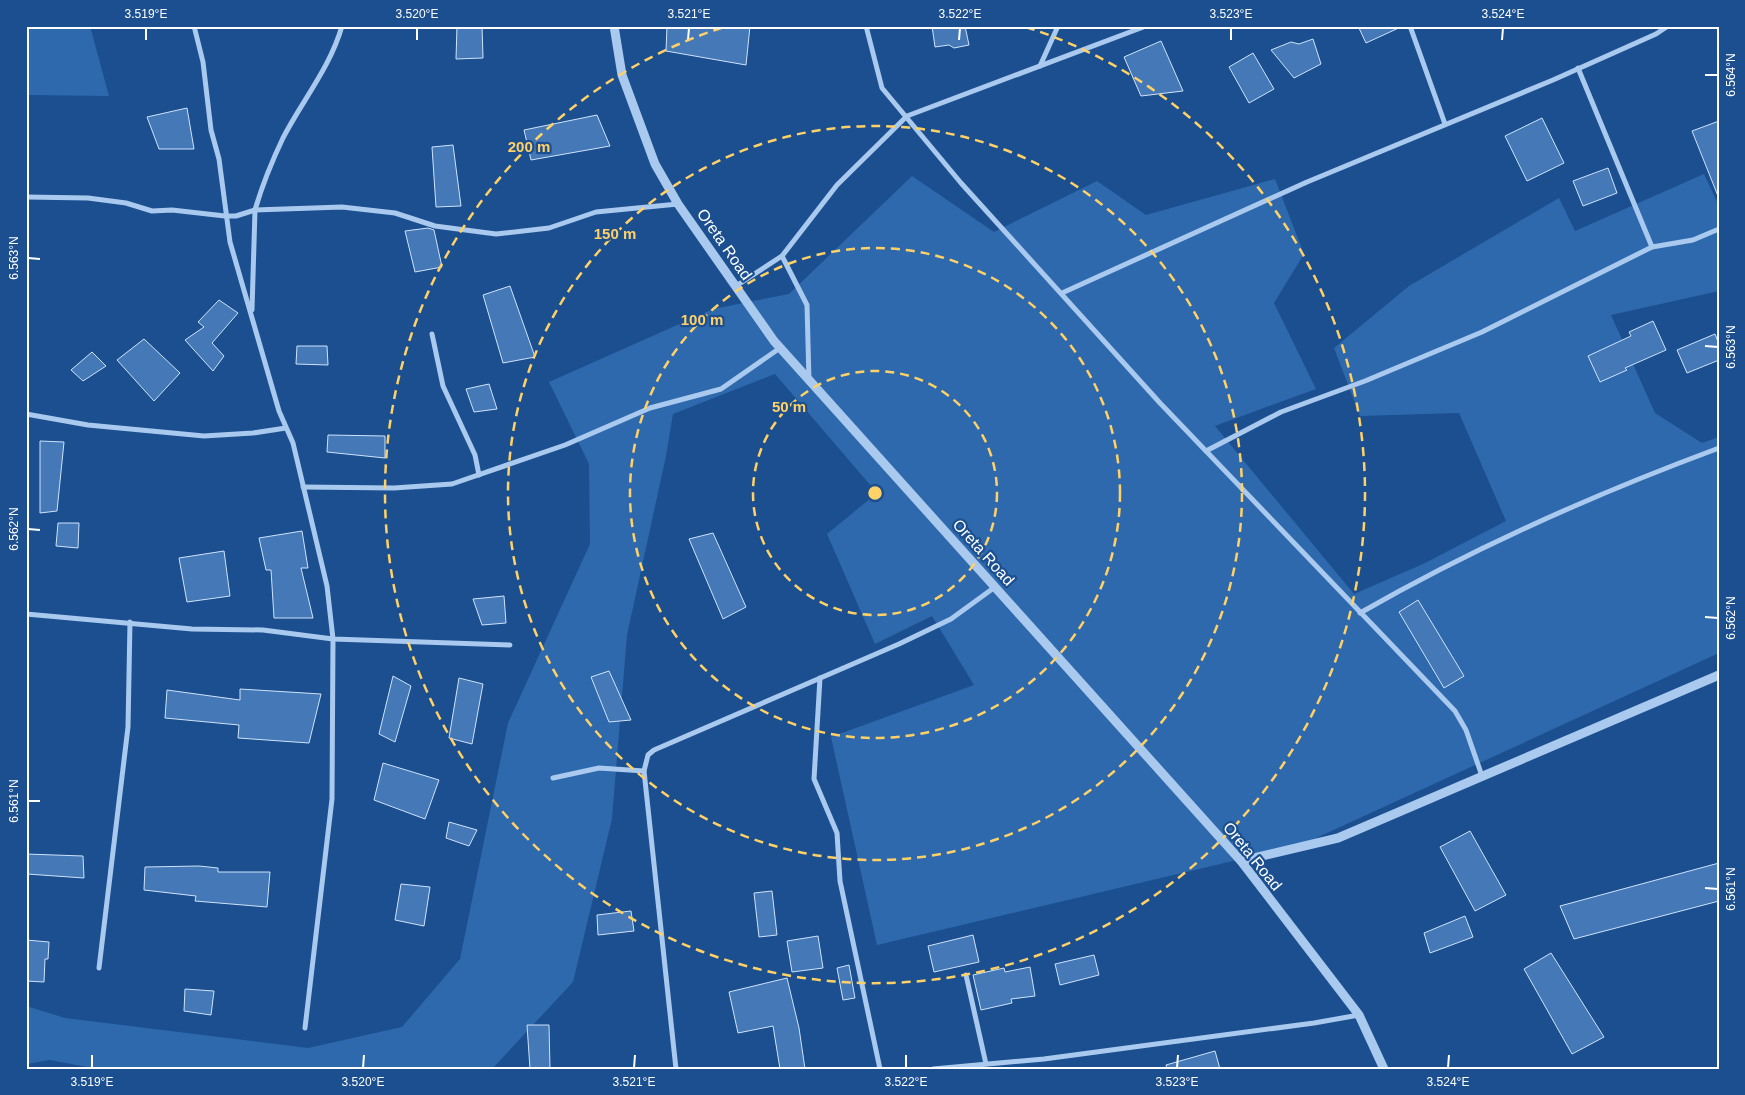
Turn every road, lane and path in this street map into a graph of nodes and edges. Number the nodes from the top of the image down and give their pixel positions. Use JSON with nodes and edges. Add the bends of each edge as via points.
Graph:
{"nodes":[{"id":1,"x":194,"y":26,"type":"edge"},
{"id":2,"x":342,"y":26,"type":"edge"},
{"id":3,"x":614,"y":26,"type":"edge"},
{"id":4,"x":866,"y":26,"type":"edge"},
{"id":5,"x":1058,"y":26,"type":"edge"},
{"id":6,"x":1146,"y":26,"type":"edge"},
{"id":7,"x":1410,"y":26,"type":"edge"},
{"id":8,"x":1668,"y":26,"type":"edge"},
{"id":9,"x":1040,"y":66,"type":"junction"},
{"id":10,"x":1578,"y":68,"type":"junction"},
{"id":11,"x":907,"y":116,"type":"junction"},
{"id":12,"x":1445,"y":124,"type":"junction"},
{"id":13,"x":26,"y":197,"type":"edge"},
{"id":14,"x":678,"y":204,"type":"junction"},
{"id":15,"x":255,"y":210,"type":"junction"},
{"id":16,"x":225,"y":216,"type":"junction"},
{"id":17,"x":1719,"y":229,"type":"edge"},
{"id":18,"x":1652,"y":246,"type":"junction"},
{"id":19,"x":782,"y":256,"type":"junction"},
{"id":20,"x":736,"y":286,"type":"junction"},
{"id":21,"x":1062,"y":294,"type":"junction"},
{"id":22,"x":252,"y":315,"type":"junction"},
{"id":23,"x":432,"y":334,"type":"dead end"},
{"id":24,"x":780,"y":347,"type":"junction"},
{"id":25,"x":809,"y":380,"type":"junction"},
{"id":26,"x":26,"y":414,"type":"edge"},
{"id":27,"x":286,"y":428,"type":"junction"},
{"id":28,"x":1719,"y":448,"type":"edge"},
{"id":29,"x":1206,"y":451,"type":"junction"},
{"id":30,"x":479,"y":475,"type":"junction"},
{"id":31,"x":303,"y":487,"type":"junction"},
{"id":32,"x":995,"y":587,"type":"junction"},
{"id":33,"x":1360,"y":613,"type":"junction"},
{"id":34,"x":26,"y":614,"type":"edge"},
{"id":35,"x":130,"y":622,"type":"junction"},
{"id":36,"x":333,"y":639,"type":"junction"},
{"id":37,"x":510,"y":645,"type":"dead end"},
{"id":38,"x":1719,"y":675,"type":"edge"},
{"id":39,"x":820,"y":678,"type":"junction"},
{"id":40,"x":644,"y":771,"type":"junction"},
{"id":41,"x":1482,"y":776,"type":"junction"},
{"id":42,"x":553,"y":778,"type":"dead end"},
{"id":43,"x":1241,"y":862,"type":"junction"},
{"id":44,"x":99,"y":968,"type":"dead end"},
{"id":45,"x":966,"y":975,"type":"dead end"},
{"id":46,"x":1359,"y":1015,"type":"junction"},
{"id":47,"x":305,"y":1028,"type":"dead end"},
{"id":48,"x":986,"y":1064,"type":"junction"},
{"id":49,"x":676,"y":1069,"type":"edge"},
{"id":50,"x":880,"y":1069,"type":"edge"},
{"id":51,"x":933,"y":1069,"type":"edge"},
{"id":52,"x":1384,"y":1069,"type":"edge"}],
"edges":[{"from":1,"to":16,"type":"street","via":[[203,62]]},
{"from":2,"to":15,"type":"street","via":[[328,62],[284,137]]},
{"from":3,"to":14,"type":"street","name":"Oreta Road","via":[[622,75],[655,164]]},
{"from":4,"to":11,"type":"street","via":[[882,88]]},
{"from":5,"to":9,"type":"street"},
{"from":6,"to":9,"type":"street"},
{"from":7,"to":12,"type":"street"},
{"from":8,"to":10,"type":"street"},
{"from":9,"to":11,"type":"street"},
{"from":10,"to":12,"type":"street"},
{"from":10,"to":18,"type":"street"},
{"from":11,"to":19,"type":"street","via":[[837,185]]},
{"from":11,"to":21,"type":"street","via":[[961,183]]},
{"from":12,"to":21,"type":"street","via":[[1298,186]]},
{"from":13,"to":16,"type":"street","via":[[88,198],[152,210]]},
{"from":14,"to":15,"type":"street","via":[[596,212],[549,228],[496,234],[435,226],[395,214],[342,207]]},
{"from":14,"to":20,"type":"street","name":"Oreta Road"},
{"from":15,"to":16,"type":"street"},
{"from":15,"to":22,"type":"street"},
{"from":16,"to":22,"type":"street"},
{"from":17,"to":18,"type":"street","via":[[1693,240]]},
{"from":18,"to":29,"type":"street","via":[[1482,332],[1281,412]]},
{"from":19,"to":20,"type":"street"},
{"from":19,"to":25,"type":"street","via":[[807,304]]},
{"from":20,"to":24,"type":"street","name":"Oreta Road"},
{"from":21,"to":29,"type":"street"},
{"from":22,"to":27,"type":"street"},
{"from":23,"to":30,"type":"street","via":[[444,386],[475,455]]},
{"from":24,"to":25,"type":"street","name":"Oreta Road"},
{"from":24,"to":30,"type":"street","via":[[721,389],[650,408],[565,445]]},
{"from":25,"to":32,"type":"street","name":"Oreta Road"},
{"from":26,"to":27,"type":"street","via":[[116,428],[204,436]]},
{"from":27,"to":31,"type":"street","via":[[293,442]]},
{"from":28,"to":33,"type":"street","via":[[1642,477],[1471,552]]},
{"from":29,"to":33,"type":"street"},
{"from":30,"to":31,"type":"street","via":[[444,485]]},
{"from":31,"to":36,"type":"street","via":[[327,586]]},
{"from":32,"to":39,"type":"street","via":[[951,619]]},
{"from":32,"to":43,"type":"street","name":"Oreta Road"},
{"from":33,"to":41,"type":"street","via":[[1455,711],[1466,730]]},
{"from":34,"to":35,"type":"street"},
{"from":35,"to":36,"type":"street","via":[[263,630]]},
{"from":35,"to":44,"type":"street","via":[[128,727]]},
{"from":36,"to":37,"type":"street"},
{"from":36,"to":47,"type":"street","via":[[332,799]]},
{"from":38,"to":41,"type":"street"},
{"from":39,"to":40,"type":"street","via":[[654,750],[648,755]]},
{"from":39,"to":50,"type":"street","via":[[814,779],[837,833],[840,881]]},
{"from":40,"to":42,"type":"street","via":[[599,768]]},
{"from":40,"to":49,"type":"street"},
{"from":41,"to":43,"type":"street","via":[[1338,838]]},
{"from":43,"to":46,"type":"street","name":"Oreta Road"},
{"from":45,"to":48,"type":"street"},
{"from":46,"to":48,"type":"street","via":[[1304,1025]]},
{"from":46,"to":52,"type":"street","name":"Oreta Road"},
{"from":48,"to":51,"type":"street"}]}
